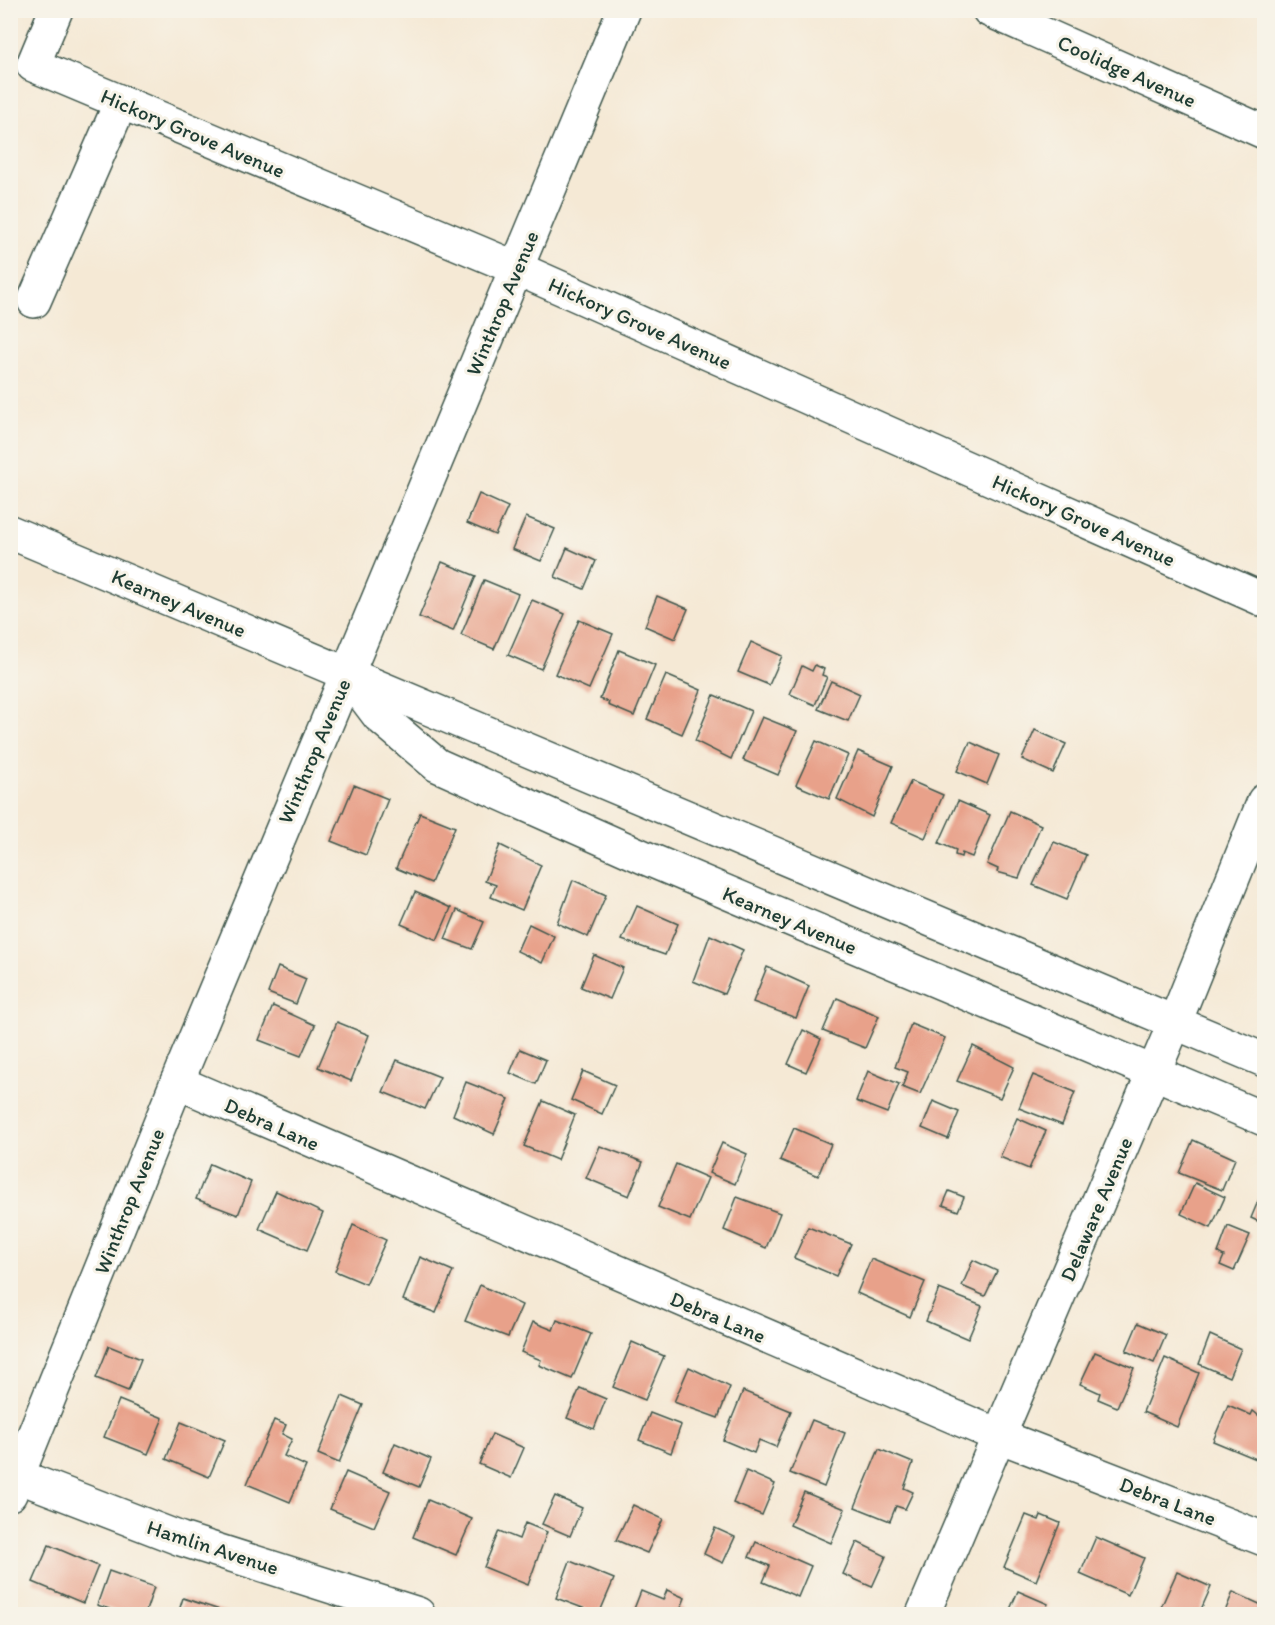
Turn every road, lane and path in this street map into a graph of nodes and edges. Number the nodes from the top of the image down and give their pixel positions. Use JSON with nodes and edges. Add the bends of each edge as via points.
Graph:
{"nodes":[{"id":1,"x":56,"y":10,"type":"edge"},
{"id":2,"x":624,"y":10,"type":"edge"},
{"id":3,"x":989,"y":10,"type":"edge"},
{"id":4,"x":121,"y":102,"type":"junction"},
{"id":5,"x":1264,"y":132,"type":"edge"},
{"id":6,"x":516,"y":268,"type":"junction"},
{"id":7,"x":34,"y":302,"type":"dead end"},
{"id":8,"x":10,"y":532,"type":"edge"},
{"id":9,"x":1264,"y":600,"type":"edge"},
{"id":10,"x":346,"y":674,"type":"junction"},
{"id":11,"x":1264,"y":801,"type":"edge"},
{"id":12,"x":1175,"y":1022,"type":"junction"},
{"id":13,"x":1264,"y":1060,"type":"edge"},
{"id":14,"x":1154,"y":1074,"type":"junction"},
{"id":15,"x":177,"y":1082,"type":"junction"},
{"id":16,"x":1264,"y":1119,"type":"edge"},
{"id":17,"x":999,"y":1436,"type":"junction"},
{"id":18,"x":13,"y":1481,"type":"edge"},
{"id":19,"x":1264,"y":1539,"type":"edge"},
{"id":20,"x":418,"y":1614,"type":"edge"},
{"id":21,"x":923,"y":1614,"type":"edge"}],
"edges":[{"from":1,"to":4,"type":"street","name":"Hickory Grove Avenue","via":[[33,65]]},
{"from":2,"to":6,"type":"street","name":"Winthrop Avenue"},
{"from":3,"to":5,"type":"street","name":"Coolidge Avenue"},
{"from":4,"to":6,"type":"street","name":"Hickory Grove Avenue"},
{"from":4,"to":7,"type":"street"},
{"from":6,"to":9,"type":"street","name":"Hickory Grove Avenue"},
{"from":6,"to":10,"type":"street","name":"Winthrop Avenue"},
{"from":8,"to":10,"type":"street","name":"Kearney Avenue"},
{"from":10,"to":12,"type":"street","name":"Kearney Avenue"},
{"from":10,"to":14,"type":"street","name":"Kearney Avenue","via":[[379,716],[437,765]]},
{"from":10,"to":15,"type":"street","name":"Winthrop Avenue"},
{"from":11,"to":12,"type":"street","name":"Delaware Avenue"},
{"from":12,"to":13,"type":"street","name":"Kearney Avenue"},
{"from":12,"to":14,"type":"street","name":"Delaware Avenue"},
{"from":14,"to":16,"type":"street","name":"Kearney Avenue"},
{"from":14,"to":17,"type":"street","name":"Delaware Avenue"},
{"from":15,"to":17,"type":"street","name":"Debra Lane"},
{"from":15,"to":18,"type":"street","name":"Winthrop Avenue"},
{"from":17,"to":19,"type":"street","name":"Debra Lane"},
{"from":17,"to":21,"type":"street","name":"Delaware Avenue"},
{"from":18,"to":20,"type":"street","name":"Hamlin Avenue"}]}
